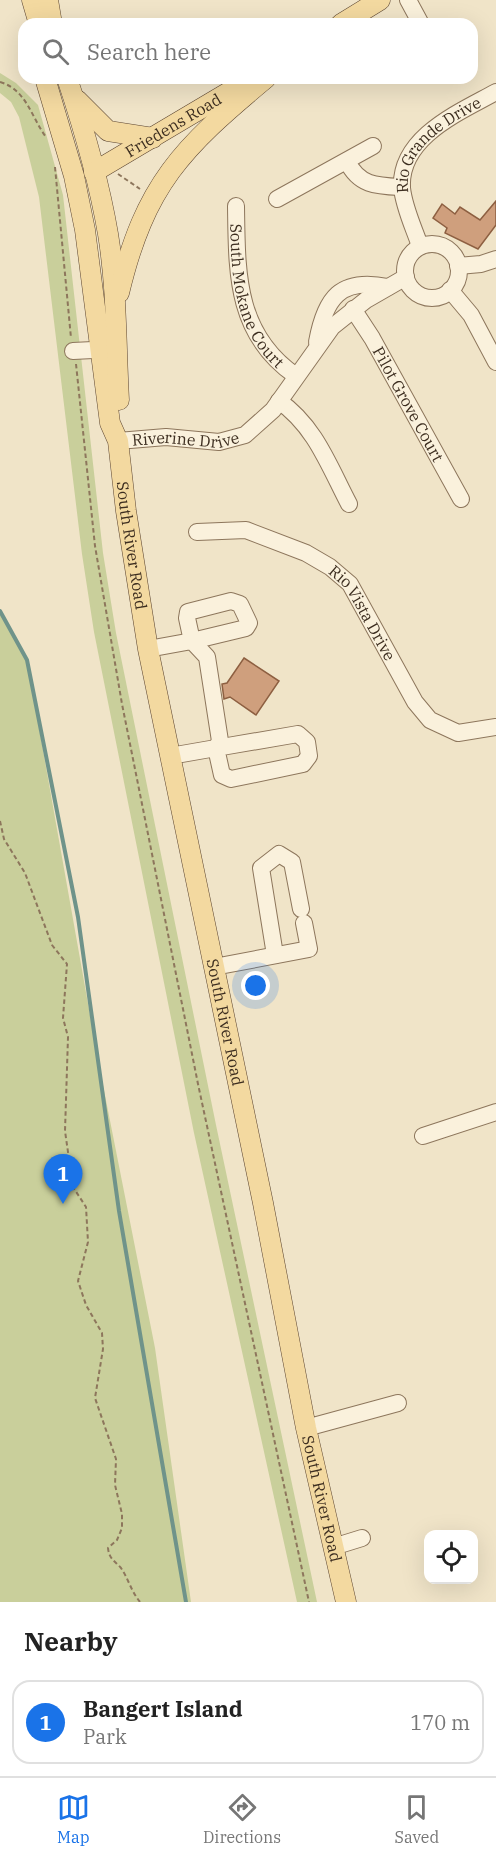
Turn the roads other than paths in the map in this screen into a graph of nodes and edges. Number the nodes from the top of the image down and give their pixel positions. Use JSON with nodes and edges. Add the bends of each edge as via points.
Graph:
{"nodes":[{"id":1,"x":31,"y":0,"type":"edge"},
{"id":2,"x":48,"y":0,"type":"edge"},
{"id":3,"x":380,"y":0,"type":"edge"},
{"id":4,"x":408,"y":0,"type":"edge"},
{"id":5,"x":32,"y":18,"type":"edge"},
{"id":6,"x":37,"y":18,"type":"edge"},
{"id":7,"x":51,"y":18,"type":"edge"},
{"id":8,"x":351,"y":18,"type":"edge"},
{"id":9,"x":418,"y":18,"type":"edge"},
{"id":10,"x":47,"y":84,"type":"edge"},
{"id":11,"x":56,"y":84,"type":"edge"},
{"id":12,"x":242,"y":84,"type":"edge"},
{"id":13,"x":259,"y":84,"type":"edge"},
{"id":14,"x":69,"y":86,"type":"edge"},
{"id":15,"x":496,"y":92,"type":"edge"},
{"id":16,"x":153,"y":138,"type":"junction"},
{"id":17,"x":373,"y":146,"type":"dead end"},
{"id":18,"x":347,"y":161,"type":"junction"},
{"id":19,"x":103,"y":168,"type":"junction"},
{"id":20,"x":402,"y":187,"type":"junction"},
{"id":21,"x":277,"y":199,"type":"dead end"},
{"id":22,"x":236,"y":206,"type":"dead end"},
{"id":23,"x":420,"y":246,"type":"junction"},
{"id":24,"x":496,"y":259,"type":"edge"},
{"id":25,"x":458,"y":266,"type":"junction"},
{"id":26,"x":406,"y":277,"type":"junction"},
{"id":27,"x":388,"y":287,"type":"junction"},
{"id":28,"x":450,"y":290,"type":"junction"},
{"id":29,"x":353,"y":309,"type":"junction"},
{"id":30,"x":115,"y":310,"type":"junction"},
{"id":31,"x":317,"y":345,"type":"junction"},
{"id":32,"x":106,"y":349,"type":"junction"},
{"id":33,"x":73,"y":351,"type":"road end"},
{"id":34,"x":496,"y":362,"type":"edge"},
{"id":35,"x":296,"y":376,"type":"junction"},
{"id":36,"x":279,"y":401,"type":"junction"},
{"id":37,"x":118,"y":441,"type":"junction"},
{"id":38,"x":461,"y":499,"type":"dead end"},
{"id":39,"x":349,"y":504,"type":"dead end"},
{"id":40,"x":197,"y":532,"type":"dead end"},
{"id":41,"x":148,"y":649,"type":"junction"},
{"id":42,"x":496,"y":727,"type":"edge"},
{"id":43,"x":216,"y":748,"type":"junction"},
{"id":44,"x":170,"y":756,"type":"junction"},
{"id":45,"x":275,"y":955,"type":"junction"},
{"id":46,"x":214,"y":967,"type":"junction"},
{"id":47,"x":496,"y":1112,"type":"edge"},
{"id":48,"x":423,"y":1136,"type":"dead end"},
{"id":49,"x":398,"y":1403,"type":"dead end"},
{"id":50,"x":306,"y":1428,"type":"junction"},
{"id":51,"x":362,"y":1538,"type":"dead end"},
{"id":52,"x":333,"y":1547,"type":"junction"},
{"id":53,"x":346,"y":1602,"type":"edge"}],
"edges":[{"from":1,"to":5,"type":"main road"},
{"from":1,"to":6,"type":"main road"},
{"from":2,"to":7,"type":"main road"},
{"from":3,"to":8,"type":"main road"},
{"from":4,"to":9,"type":"street"},
{"from":10,"to":32,"type":"main road","name":"South River Road","via":[[74,176]]},
{"from":11,"to":19,"type":"main road","via":[[81,159]]},
{"from":12,"to":16,"type":"main road","name":"Friedens Road"},
{"from":13,"to":30,"type":"main road","via":[[196,138],[153,197],[138,227]]},
{"from":14,"to":16,"type":"main road","via":[[90,116],[108,131]]},
{"from":14,"to":19,"type":"main road","name":"South River Road"},
{"from":15,"to":20,"type":"street","name":"Rio Grande Drive","via":[[431,132],[408,162]]},
{"from":16,"to":19,"type":"main road","name":"Friedens Road"},
{"from":17,"to":18,"type":"street"},
{"from":18,"to":20,"type":"street","via":[[354,175],[364,183]]},
{"from":18,"to":21,"type":"street"},
{"from":19,"to":30,"type":"main road","name":"South River Road"},
{"from":19,"to":32,"type":"main road","via":[[89,198]]},
{"from":20,"to":23,"type":"street","name":"Rio Grande Drive"},
{"from":22,"to":35,"type":"street","name":"South Mokane Court","via":[[237,275],[242,303],[269,351]]},
{"from":23,"to":25,"type":"street","via":[[431,244],[447,249]]},
{"from":23,"to":26,"type":"street","via":[[407,263]]},
{"from":24,"to":25,"type":"street"},
{"from":25,"to":28,"type":"street","via":[[458,278]]},
{"from":26,"to":27,"type":"street","name":"Riverine Drive"},
{"from":26,"to":28,"type":"street","via":[[413,289],[425,297],[438,297]]},
{"from":27,"to":29,"type":"street","name":"Riverine Drive"},
{"from":27,"to":31,"type":"street","name":"Riverine Drive","via":[[364,282],[342,292],[323,315]]},
{"from":28,"to":34,"type":"street","via":[[471,315]]},
{"from":29,"to":31,"type":"street","name":"Riverine Drive"},
{"from":29,"to":38,"type":"street","name":"Pilot Grove Court"},
{"from":30,"to":32,"type":"main road","name":"South River Road"},
{"from":31,"to":35,"type":"street","name":"Riverine Drive"},
{"from":32,"to":33,"type":"street"},
{"from":32,"to":37,"type":"main road","name":"South River Road","via":[[121,423]]},
{"from":35,"to":36,"type":"street","name":"Riverine Drive"},
{"from":36,"to":37,"type":"street","name":"Riverine Drive","via":[[253,431],[236,439],[219,442],[155,437]]},
{"from":36,"to":39,"type":"street","via":[[298,414],[309,428]]},
{"from":37,"to":41,"type":"main road","name":"South River Road"},
{"from":40,"to":42,"type":"street","name":"Rio Vista Drive","via":[[246,530],[330,567],[350,584],[415,702],[430,720],[458,733]]},
{"from":41,"to":43,"type":"street","via":[[192,641],[207,657],[221,734]]},
{"from":41,"to":44,"type":"main road","name":"South River Road"},
{"from":43,"to":43,"type":"street","via":[[298,734],[307,742],[309,756],[298,766],[231,779],[222,775]]},
{"from":43,"to":44,"type":"street"},
{"from":44,"to":46,"type":"main road","name":"South River Road"},
{"from":45,"to":45,"type":"street","via":[[309,949],[292,862],[279,855],[261,868]]},
{"from":45,"to":46,"type":"street"},
{"from":46,"to":50,"type":"main road","name":"South River Road"},
{"from":47,"to":48,"type":"street"},
{"from":49,"to":50,"type":"street"},
{"from":50,"to":52,"type":"main road","name":"South River Road"},
{"from":51,"to":52,"type":"street"},
{"from":52,"to":53,"type":"main road","name":"South River Road"}]}
